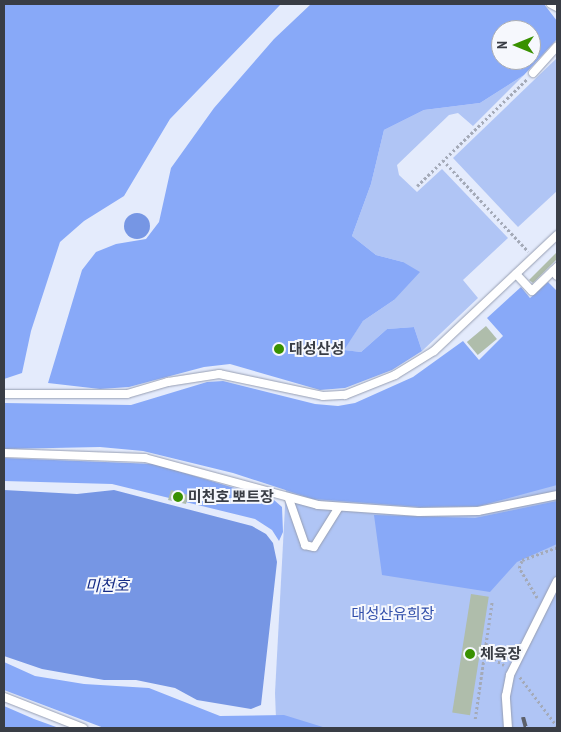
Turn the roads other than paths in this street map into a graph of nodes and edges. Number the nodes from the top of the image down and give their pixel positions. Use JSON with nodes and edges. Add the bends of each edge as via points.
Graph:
{"nodes":[{"id":1,"x":551,"y":4,"type":"edge"},
{"id":2,"x":557,"y":7,"type":"edge"},
{"id":3,"x":557,"y":46,"type":"edge"},
{"id":4,"x":533,"y":73,"type":"road end"},
{"id":5,"x":556,"y":240,"type":"edge"},
{"id":6,"x":556,"y":271,"type":"edge"},
{"id":7,"x":516,"y":274,"type":"junction"},
{"id":8,"x":4,"y":394,"type":"edge"},
{"id":9,"x":4,"y":453,"type":"edge"},
{"id":10,"x":557,"y":494,"type":"edge"},
{"id":11,"x":289,"y":499,"type":"junction"},
{"id":12,"x":339,"y":507,"type":"junction"},
{"id":13,"x":557,"y":581,"type":"edge"},
{"id":14,"x":4,"y":697,"type":"edge"},
{"id":15,"x":83,"y":728,"type":"edge"},
{"id":16,"x":508,"y":728,"type":"edge"}],
"edges":[{"from":1,"to":2,"type":"lane"},
{"from":3,"to":4,"type":"lane"},
{"from":5,"to":7,"type":"lane"},
{"from":6,"to":7,"type":"lane","via":[[532,291]]},
{"from":7,"to":8,"type":"lane","via":[[434,351],[395,375],[345,395],[323,396],[219,374],[168,382],[127,394]]},
{"from":9,"to":11,"type":"lane","via":[[145,458],[230,478]]},
{"from":10,"to":12,"type":"lane","via":[[478,511],[420,512]]},
{"from":11,"to":12,"type":"lane"},
{"from":11,"to":12,"type":"lane","via":[[305,545],[314,547]]},
{"from":13,"to":16,"type":"lane","via":[[512,671],[506,696]]},
{"from":14,"to":15,"type":"lane"}]}
